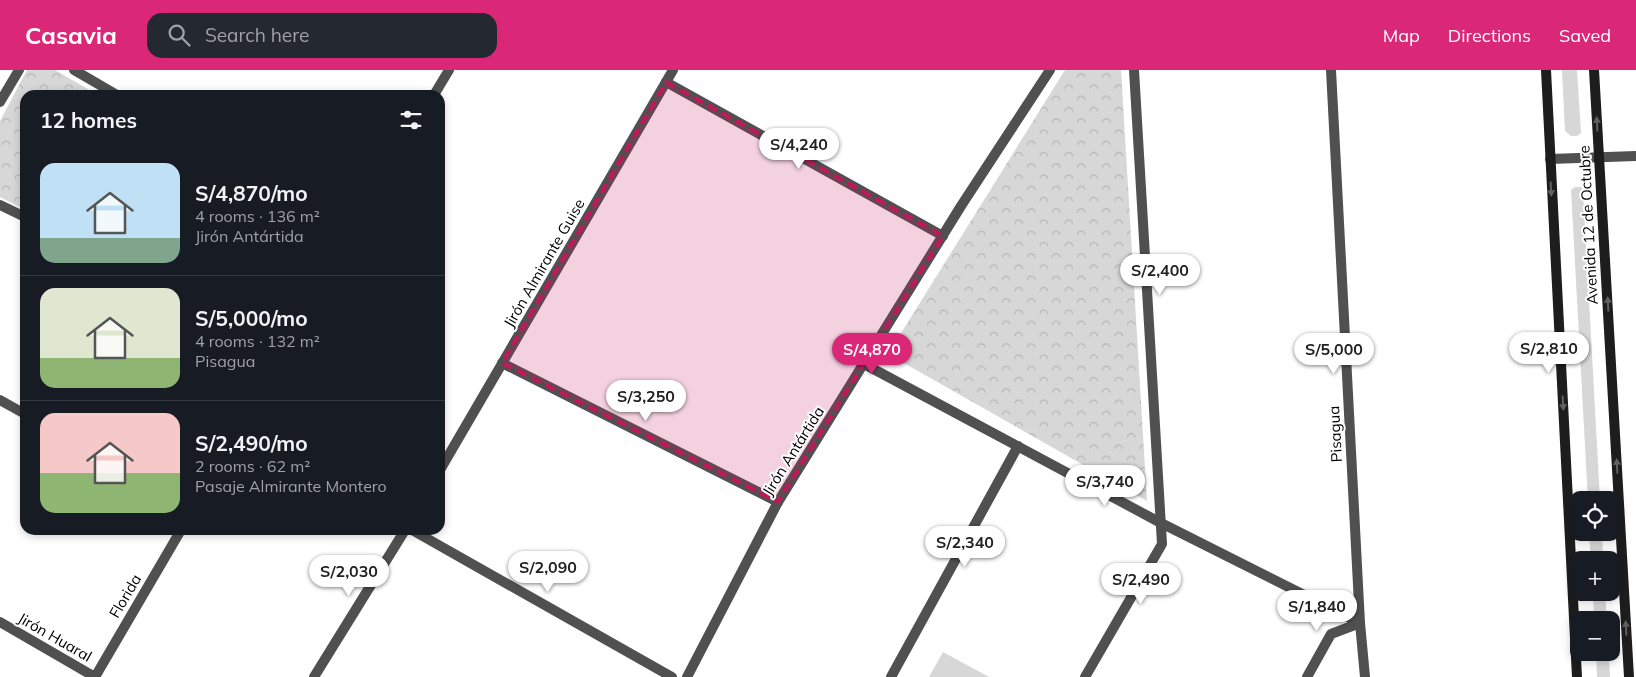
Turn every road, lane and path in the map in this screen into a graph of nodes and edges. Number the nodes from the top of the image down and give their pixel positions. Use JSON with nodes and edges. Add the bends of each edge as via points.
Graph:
{"nodes":[{"id":1,"x":19,"y":70,"type":"edge"},
{"id":2,"x":74,"y":70,"type":"edge"},
{"id":3,"x":448,"y":70,"type":"edge"},
{"id":4,"x":673,"y":70,"type":"edge"},
{"id":5,"x":1050,"y":70,"type":"edge"},
{"id":6,"x":1134,"y":70,"type":"edge"},
{"id":7,"x":1331,"y":70,"type":"edge"},
{"id":8,"x":1546,"y":70,"type":"edge"},
{"id":9,"x":1594,"y":70,"type":"edge"},
{"id":10,"x":666,"y":82,"type":"junction"},
{"id":11,"x":108,"y":90,"type":"edge"},
{"id":12,"x":437,"y":90,"type":"edge"},
{"id":13,"x":0,"y":102,"type":"edge"},
{"id":14,"x":1636,"y":156,"type":"edge"},
{"id":15,"x":1599,"y":157,"type":"junction"},
{"id":16,"x":1550,"y":159,"type":"junction"},
{"id":17,"x":0,"y":205,"type":"edge"},
{"id":18,"x":20,"y":215,"type":"edge"},
{"id":19,"x":943,"y":236,"type":"junction"},
{"id":20,"x":502,"y":363,"type":"junction"},
{"id":21,"x":864,"y":364,"type":"junction"},
{"id":22,"x":0,"y":400,"type":"edge"},
{"id":23,"x":20,"y":411,"type":"edge"},
{"id":24,"x":1018,"y":446,"type":"junction"},
{"id":25,"x":445,"y":461,"type":"edge"},
{"id":26,"x":778,"y":502,"type":"junction"},
{"id":27,"x":1161,"y":523,"type":"junction"},
{"id":28,"x":178,"y":535,"type":"edge"},
{"id":29,"x":402,"y":535,"type":"edge"},
{"id":30,"x":421,"y":535,"type":"edge"},
{"id":31,"x":0,"y":622,"type":"edge"},
{"id":32,"x":1360,"y":623,"type":"junction"},
{"id":33,"x":95,"y":677,"type":"edge"},
{"id":34,"x":314,"y":677,"type":"edge"},
{"id":35,"x":672,"y":677,"type":"edge"},
{"id":36,"x":687,"y":677,"type":"edge"},
{"id":37,"x":890,"y":677,"type":"edge"},
{"id":38,"x":1085,"y":677,"type":"edge"},
{"id":39,"x":1306,"y":677,"type":"edge"},
{"id":40,"x":1365,"y":677,"type":"edge"},
{"id":41,"x":1577,"y":677,"type":"edge"},
{"id":42,"x":1629,"y":677,"type":"edge"}],
"edges":[{"from":1,"to":13,"type":"street"},
{"from":2,"to":11,"type":"street"},
{"from":3,"to":12,"type":"street"},
{"from":4,"to":10,"type":"street","name":"Jirón Almirante Guise"},
{"from":5,"to":19,"type":"street","name":"Jirón Antártida"},
{"from":6,"to":27,"type":"street"},
{"from":7,"to":32,"type":"street","name":"Pisagua"},
{"from":8,"to":16,"type":"main road"},
{"from":15,"to":9,"type":"main road","name":"Avenida 12 de Octubre","one_way":true},
{"from":10,"to":19,"type":"street"},
{"from":10,"to":20,"type":"street","name":"Jirón Almirante Guise"},
{"from":14,"to":15,"type":"street"},
{"from":15,"to":16,"type":"street"},
{"from":42,"to":15,"type":"main road","name":"Avenida 12 de Octubre","one_way":true},
{"from":16,"to":41,"type":"main road","one_way":true},
{"from":17,"to":18,"type":"street"},
{"from":19,"to":21,"type":"street","name":"Jirón Antártida"},
{"from":20,"to":25,"type":"street","name":"Jirón Almirante Guise"},
{"from":20,"to":26,"type":"street"},
{"from":21,"to":24,"type":"street"},
{"from":21,"to":26,"type":"street","name":"Jirón Antártida"},
{"from":22,"to":23,"type":"street"},
{"from":24,"to":27,"type":"street"},
{"from":24,"to":37,"type":"street"},
{"from":26,"to":36,"type":"street","name":"Jirón Antártida"},
{"from":27,"to":32,"type":"street"},
{"from":27,"to":38,"type":"street","via":[[1162,544]]},
{"from":28,"to":33,"type":"street","name":"Florida"},
{"from":29,"to":34,"type":"street"},
{"from":30,"to":35,"type":"street"},
{"from":31,"to":33,"type":"street","name":"Jirón Huaral"},
{"from":32,"to":39,"type":"street","via":[[1331,634]]},
{"from":32,"to":40,"type":"street","name":"Pisagua"}]}
